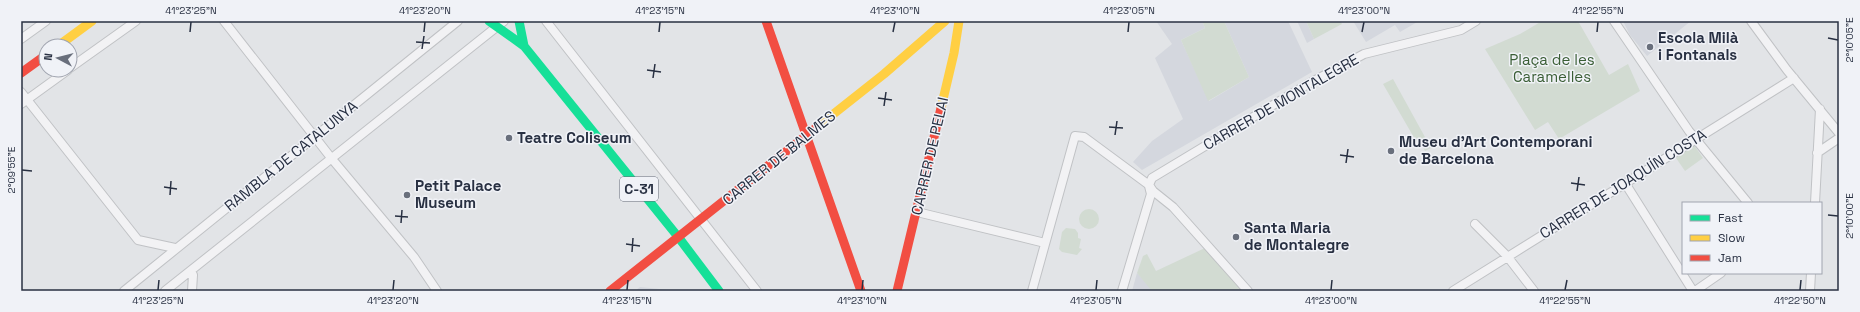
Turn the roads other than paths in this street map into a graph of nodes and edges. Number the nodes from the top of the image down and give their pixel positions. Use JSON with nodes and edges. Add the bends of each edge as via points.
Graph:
{"nodes":[{"id":1,"x":46,"y":21,"type":"edge"},
{"id":2,"x":92,"y":21,"type":"edge"},
{"id":3,"x":136,"y":21,"type":"edge"},
{"id":4,"x":224,"y":21,"type":"edge"},
{"id":5,"x":458,"y":21,"type":"edge"},
{"id":6,"x":519,"y":21,"type":"edge"},
{"id":7,"x":546,"y":21,"type":"edge"},
{"id":8,"x":766,"y":21,"type":"edge"},
{"id":9,"x":933,"y":21,"type":"edge"},
{"id":10,"x":945,"y":21,"type":"edge"},
{"id":11,"x":958,"y":21,"type":"edge"},
{"id":12,"x":1476,"y":21,"type":"edge"},
{"id":13,"x":1614,"y":21,"type":"edge"},
{"id":14,"x":1751,"y":21,"type":"edge"},
{"id":15,"x":496,"y":23,"type":"edge"},
{"id":16,"x":929,"y":36,"type":"junction"},
{"id":17,"x":69,"y":38,"type":"edge"},
{"id":18,"x":21,"y":39,"type":"edge"},
{"id":19,"x":524,"y":46,"type":"junction"},
{"id":20,"x":38,"y":61,"type":"edge"},
{"id":21,"x":78,"y":63,"type":"edge"},
{"id":22,"x":21,"y":73,"type":"edge"},
{"id":23,"x":57,"y":78,"type":"edge"},
{"id":24,"x":1794,"y":78,"type":"junction"},
{"id":25,"x":21,"y":92,"type":"edge"},
{"id":26,"x":24,"y":102,"type":"edge"},
{"id":27,"x":1820,"y":109,"type":"junction"},
{"id":28,"x":1839,"y":133,"type":"edge"},
{"id":29,"x":807,"y":135,"type":"junction"},
{"id":30,"x":315,"y":137,"type":"junction"},
{"id":31,"x":1839,"y":138,"type":"edge"},
{"id":32,"x":1695,"y":139,"type":"junction"},
{"id":33,"x":1817,"y":153,"type":"junction"},
{"id":34,"x":332,"y":159,"type":"junction"},
{"id":35,"x":1625,"y":183,"type":"junction"},
{"id":36,"x":1149,"y":185,"type":"junction"},
{"id":37,"x":1747,"y":202,"type":"edge"},
{"id":38,"x":1815,"y":202,"type":"edge"},
{"id":39,"x":917,"y":212,"type":"junction"},
{"id":40,"x":701,"y":220,"type":"junction"},
{"id":41,"x":1475,"y":224,"type":"dead end"},
{"id":42,"x":679,"y":238,"type":"junction"},
{"id":43,"x":1045,"y":243,"type":"junction"},
{"id":44,"x":175,"y":248,"type":"junction"},
{"id":45,"x":1507,"y":256,"type":"junction"},
{"id":46,"x":1682,"y":272,"type":"edge"},
{"id":47,"x":1683,"y":274,"type":"edge"},
{"id":48,"x":1720,"y":274,"type":"edge"},
{"id":49,"x":192,"y":275,"type":"junction"},
{"id":50,"x":1811,"y":277,"type":"edge"},
{"id":51,"x":124,"y":291,"type":"edge"},
{"id":52,"x":165,"y":291,"type":"edge"},
{"id":53,"x":192,"y":291,"type":"edge"},
{"id":54,"x":437,"y":291,"type":"edge"},
{"id":55,"x":610,"y":291,"type":"edge"},
{"id":56,"x":719,"y":291,"type":"edge"},
{"id":57,"x":757,"y":291,"type":"edge"},
{"id":58,"x":861,"y":291,"type":"edge"},
{"id":59,"x":897,"y":291,"type":"edge"},
{"id":60,"x":1032,"y":291,"type":"edge"},
{"id":61,"x":1122,"y":291,"type":"edge"},
{"id":62,"x":1248,"y":291,"type":"edge"},
{"id":63,"x":1453,"y":291,"type":"edge"},
{"id":64,"x":1534,"y":291,"type":"edge"},
{"id":65,"x":1694,"y":291,"type":"edge"},
{"id":66,"x":1810,"y":291,"type":"edge"}],
"edges":[{"from":1,"to":18,"type":"street"},
{"from":2,"to":17,"type":"main road"},
{"from":3,"to":21,"type":"street"},
{"from":4,"to":30,"type":"street"},
{"from":5,"to":30,"type":"street","name":"RAMBLA DE CATALUNYA"},
{"from":6,"to":19,"type":"main road","number":"C-31"},
{"from":7,"to":40,"type":"street"},
{"from":8,"to":29,"type":"main road"},
{"from":9,"to":16,"type":"street"},
{"from":10,"to":16,"type":"main road","name":"CARRER DE BALMES"},
{"from":11,"to":39,"type":"main road","name":"CARRER DE PELAI","via":[[954,53]]},
{"from":12,"to":36,"type":"street","name":"CARRER DE MONTALEGRE","via":[[1460,30],[1364,54],[1308,84],[1152,178]]},
{"from":13,"to":32,"type":"street"},
{"from":14,"to":24,"type":"street"},
{"from":15,"to":19,"type":"main road","number":"C-31"},
{"from":15,"to":34,"type":"street","name":"RAMBLA DE CATALUNYA"},
{"from":16,"to":29,"type":"main road","name":"CARRER DE BALMES"},
{"from":19,"to":42,"type":"main road","number":"C-31"},
{"from":20,"to":22,"type":"main road"},
{"from":23,"to":26,"type":"street"},
{"from":24,"to":27,"type":"street"},
{"from":24,"to":32,"type":"street","name":"CARRER DE JOAQUÍN COSTA"},
{"from":25,"to":26,"type":"street"},
{"from":26,"to":44,"type":"street","via":[[138,240]]},
{"from":27,"to":28,"type":"street"},
{"from":27,"to":33,"type":"street"},
{"from":29,"to":40,"type":"main road","name":"CARRER DE BALMES"},
{"from":29,"to":58,"type":"main road"},
{"from":30,"to":34,"type":"street"},
{"from":30,"to":44,"type":"street","name":"RAMBLA DE CATALUNYA"},
{"from":31,"to":33,"type":"street"},
{"from":32,"to":35,"type":"street","name":"CARRER DE JOAQUÍN COSTA"},
{"from":32,"to":37,"type":"street"},
{"from":33,"to":38,"type":"street"},
{"from":34,"to":49,"type":"street","name":"RAMBLA DE CATALUNYA"},
{"from":34,"to":54,"type":"street","via":[[414,257]]},
{"from":35,"to":45,"type":"street","name":"CARRER DE JOAQUÍN COSTA"},
{"from":35,"to":46,"type":"street"},
{"from":36,"to":43,"type":"street","via":[[1084,137],[1075,136]]},
{"from":36,"to":61,"type":"street","via":[[1151,194]]},
{"from":36,"to":62,"type":"street","via":[[1173,207]]},
{"from":39,"to":43,"type":"street"},
{"from":39,"to":59,"type":"main road","name":"CARRER DE PELAI"},
{"from":40,"to":42,"type":"main road","name":"CARRER DE BALMES"},
{"from":40,"to":57,"type":"street"},
{"from":41,"to":45,"type":"street"},
{"from":42,"to":55,"type":"main road","name":"CARRER DE BALMES"},
{"from":42,"to":56,"type":"main road","number":"C-31"},
{"from":43,"to":60,"type":"street"},
{"from":44,"to":51,"type":"street","name":"RAMBLA DE CATALUNYA"},
{"from":45,"to":63,"type":"street","name":"CARRER DE JOAQUÍN COSTA"},
{"from":45,"to":64,"type":"street"},
{"from":47,"to":65,"type":"street"},
{"from":48,"to":65,"type":"street"},
{"from":49,"to":52,"type":"street","name":"RAMBLA DE CATALUNYA"},
{"from":49,"to":53,"type":"street"},
{"from":50,"to":66,"type":"street"}]}
